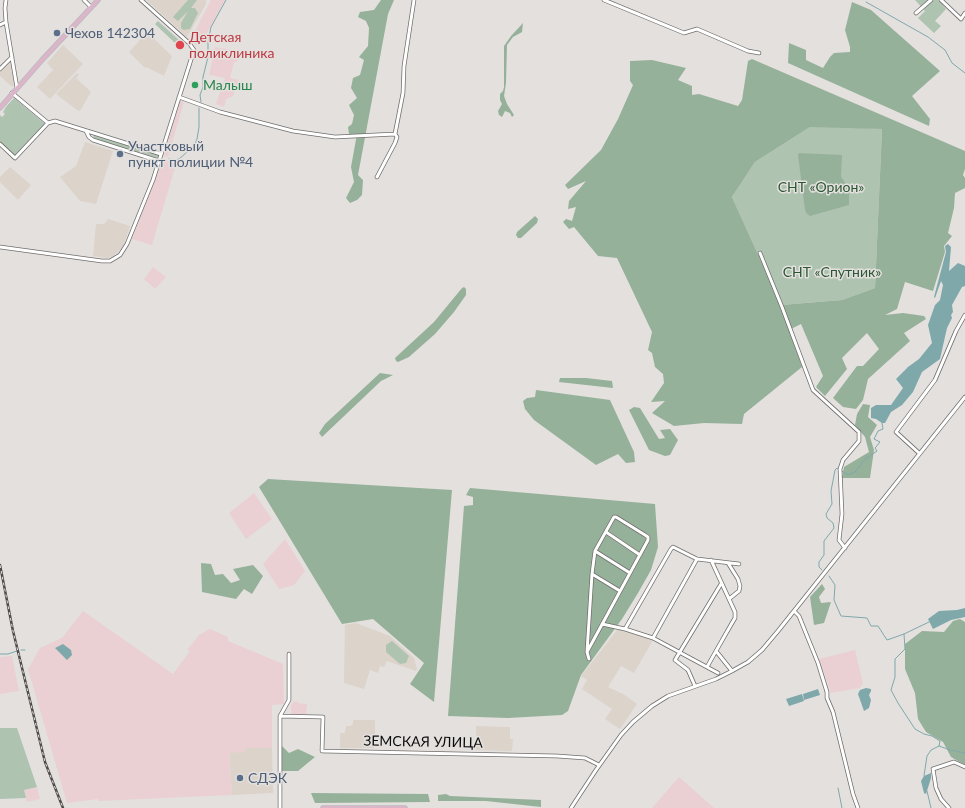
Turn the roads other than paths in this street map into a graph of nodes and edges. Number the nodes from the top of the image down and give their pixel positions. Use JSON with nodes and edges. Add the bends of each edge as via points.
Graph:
{"nodes":[{"id":1,"x":6,"y":0,"type":"edge"},
{"id":2,"x":84,"y":0,"type":"edge"},
{"id":3,"x":98,"y":0,"type":"edge"},
{"id":4,"x":141,"y":0,"type":"edge"},
{"id":5,"x":414,"y":0,"type":"edge"},
{"id":6,"x":604,"y":0,"type":"edge"},
{"id":7,"x":931,"y":0,"type":"edge"},
{"id":8,"x":941,"y":0,"type":"edge"},
{"id":9,"x":91,"y":7,"type":"junction"},
{"id":10,"x":916,"y":13,"type":"dead end"},
{"id":11,"x":965,"y":13,"type":"edge"},
{"id":12,"x":6,"y":22,"type":"junction"},
{"id":13,"x":0,"y":25,"type":"edge"},
{"id":14,"x":759,"y":53,"type":"dead end"},
{"id":15,"x":12,"y":57,"type":"junction"},
{"id":16,"x":0,"y":69,"type":"edge"},
{"id":17,"x":17,"y":88,"type":"junction"},
{"id":18,"x":12,"y":93,"type":"junction"},
{"id":19,"x":179,"y":98,"type":"junction"},
{"id":20,"x":0,"y":108,"type":"edge"},
{"id":21,"x":48,"y":123,"type":"junction"},
{"id":22,"x":86,"y":131,"type":"junction"},
{"id":23,"x":395,"y":134,"type":"junction"},
{"id":24,"x":0,"y":144,"type":"edge"},
{"id":25,"x":161,"y":154,"type":"junction"},
{"id":26,"x":159,"y":161,"type":"junction"},
{"id":27,"x":377,"y":177,"type":"dead end"},
{"id":28,"x":0,"y":247,"type":"edge"},
{"id":29,"x":760,"y":252,"type":"dead end"},
{"id":30,"x":965,"y":315,"type":"edge"},
{"id":31,"x":965,"y":397,"type":"edge"},
{"id":32,"x":919,"y":453,"type":"junction"},
{"id":33,"x":606,"y":532,"type":"junction"},
{"id":34,"x":845,"y":548,"type":"junction"},
{"id":35,"x":595,"y":551,"type":"junction"},
{"id":36,"x":640,"y":555,"type":"junction"},
{"id":37,"x":697,"y":559,"type":"junction"},
{"id":38,"x":711,"y":560,"type":"junction"},
{"id":39,"x":728,"y":563,"type":"junction"},
{"id":40,"x":739,"y":564,"type":"dead end"},
{"id":41,"x":630,"y":573,"type":"junction"},
{"id":42,"x":592,"y":574,"type":"junction"},
{"id":43,"x":721,"y":584,"type":"junction"},
{"id":44,"x":620,"y":591,"type":"junction"},
{"id":45,"x":728,"y":599,"type":"junction"},
{"id":46,"x":794,"y":611,"type":"junction"},
{"id":47,"x":602,"y":624,"type":"junction"},
{"id":48,"x":625,"y":629,"type":"junction"},
{"id":49,"x":654,"y":638,"type":"junction"},
{"id":50,"x":716,"y":651,"type":"junction"},
{"id":51,"x":588,"y":652,"type":"junction"},
{"id":52,"x":680,"y":652,"type":"junction"},
{"id":53,"x":289,"y":654,"type":"dead end"},
{"id":54,"x":589,"y":659,"type":"dead end"},
{"id":55,"x":707,"y":667,"type":"junction"},
{"id":56,"x":732,"y":671,"type":"junction"},
{"id":57,"x":718,"y":673,"type":"dead end"},
{"id":58,"x":695,"y":686,"type":"junction"},
{"id":59,"x":280,"y":716,"type":"junction"},
{"id":60,"x":599,"y":765,"type":"junction"},
{"id":61,"x":965,"y":767,"type":"edge"},
{"id":62,"x":280,"y":808,"type":"edge"},
{"id":63,"x":323,"y":808,"type":"edge"},
{"id":64,"x":405,"y":808,"type":"edge"},
{"id":65,"x":571,"y":808,"type":"edge"},
{"id":66,"x":858,"y":808,"type":"edge"},
{"id":67,"x":949,"y":808,"type":"edge"}],
"edges":[{"from":1,"to":12,"type":"street"},
{"from":2,"to":9,"type":"street"},
{"from":3,"to":9,"type":"main road"},
{"from":4,"to":19,"type":"street","via":[[194,50]]},
{"from":5,"to":23,"type":"street","via":[[404,66],[403,93]]},
{"from":6,"to":14,"type":"street","via":[[684,33],[697,29],[748,51]]},
{"from":7,"to":10,"type":"street"},
{"from":8,"to":11,"type":"street","via":[[961,19]]},
{"from":9,"to":17,"type":"main road"},
{"from":12,"to":13,"type":"street"},
{"from":12,"to":15,"type":"street"},
{"from":15,"to":16,"type":"street"},
{"from":15,"to":17,"type":"street"},
{"from":17,"to":18,"type":"main road"},
{"from":18,"to":20,"type":"main road"},
{"from":18,"to":21,"type":"street"},
{"from":19,"to":23,"type":"street","via":[[220,112],[293,131],[335,136]]},
{"from":19,"to":25,"type":"street"},
{"from":21,"to":22,"type":"street","via":[[55,121]]},
{"from":21,"to":24,"type":"street","via":[[15,158]]},
{"from":22,"to":25,"type":"street"},
{"from":22,"to":26,"type":"street","via":[[92,140]]},
{"from":23,"to":27,"type":"street","via":[[395,143]]},
{"from":25,"to":26,"type":"street"},
{"from":26,"to":28,"type":"street","via":[[127,244],[120,255],[110,261]]},
{"from":29,"to":34,"type":"street","via":[[813,390],[859,432],[858,441],[843,460],[840,469],[842,514],[839,540]]},
{"from":30,"to":32,"type":"street","via":[[934,380],[896,432]]},
{"from":31,"to":32,"type":"street"},
{"from":32,"to":34,"type":"street"},
{"from":33,"to":35,"type":"street"},
{"from":33,"to":36,"type":"street"},
{"from":33,"to":36,"type":"street","via":[[616,517],[645,534],[648,540]]},
{"from":34,"to":46,"type":"street"},
{"from":35,"to":41,"type":"street"},
{"from":35,"to":42,"type":"street"},
{"from":36,"to":41,"type":"street"},
{"from":37,"to":38,"type":"street"},
{"from":37,"to":48,"type":"street","via":[[673,547]]},
{"from":37,"to":49,"type":"street"},
{"from":38,"to":39,"type":"street"},
{"from":38,"to":43,"type":"street"},
{"from":39,"to":40,"type":"street"},
{"from":39,"to":45,"type":"street","via":[[740,586]]},
{"from":41,"to":44,"type":"street"},
{"from":42,"to":44,"type":"street"},
{"from":42,"to":51,"type":"street"},
{"from":43,"to":45,"type":"street"},
{"from":43,"to":52,"type":"street"},
{"from":44,"to":47,"type":"street"},
{"from":45,"to":50,"type":"street","via":[[735,618]]},
{"from":46,"to":56,"type":"street","via":[[762,650]]},
{"from":46,"to":66,"type":"street","via":[[799,616],[818,663]]},
{"from":47,"to":48,"type":"street"},
{"from":47,"to":51,"type":"street"},
{"from":48,"to":49,"type":"street"},
{"from":49,"to":52,"type":"street"},
{"from":50,"to":55,"type":"street"},
{"from":50,"to":56,"type":"street"},
{"from":51,"to":54,"type":"street"},
{"from":52,"to":55,"type":"street"},
{"from":52,"to":58,"type":"street","via":[[675,660],[688,670]]},
{"from":53,"to":59,"type":"street","via":[[288,700]]},
{"from":55,"to":57,"type":"street"},
{"from":56,"to":58,"type":"street"},
{"from":58,"to":60,"type":"street","via":[[668,696],[652,706],[629,726]]},
{"from":59,"to":60,"type":"street","name":"ЗЕМСКАЯ УЛИЦА","via":[[323,716],[322,751],[547,756],[585,758]]},
{"from":59,"to":62,"type":"street"},
{"from":60,"to":65,"type":"street"},
{"from":61,"to":67,"type":"street","via":[[954,762],[933,769],[936,788],[941,800]]},
{"from":63,"to":64,"type":"main road"}]}
